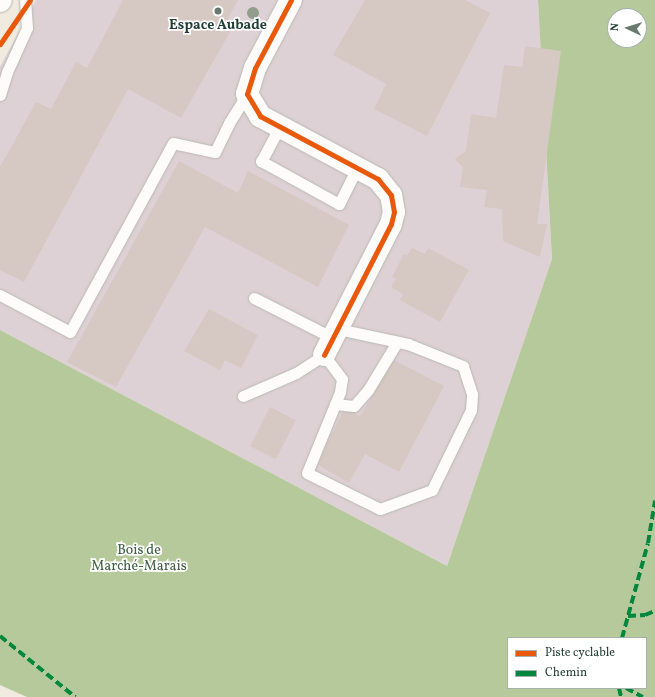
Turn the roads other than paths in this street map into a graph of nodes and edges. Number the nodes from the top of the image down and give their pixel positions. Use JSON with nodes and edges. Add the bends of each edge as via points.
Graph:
{"nodes":[{"id":1,"x":25,"y":0,"type":"edge"},
{"id":2,"x":291,"y":0,"type":"edge"},
{"id":3,"x":247,"y":94,"type":"junction"},
{"id":4,"x":0,"y":95,"type":"edge"},
{"id":5,"x":280,"y":126,"type":"junction"},
{"id":6,"x":357,"y":168,"type":"junction"},
{"id":7,"x":0,"y":295,"type":"edge"},
{"id":8,"x":254,"y":298,"type":"dead end"},
{"id":9,"x":331,"y":341,"type":"junction"},
{"id":10,"x":397,"y":342,"type":"junction"},
{"id":11,"x":243,"y":396,"type":"dead end"},
{"id":12,"x":335,"y":404,"type":"junction"}],
"edges":[{"from":1,"to":4,"type":"lane","via":[[27,28],[7,72]]},
{"from":2,"to":3,"type":"street","via":[[255,68]]},
{"from":3,"to":5,"type":"street","via":[[260,116]]},
{"from":3,"to":7,"type":"lane","via":[[228,123],[216,152],[173,143],[70,332]]},
{"from":5,"to":6,"type":"street"},
{"from":5,"to":6,"type":"lane","via":[[261,161],[339,204]]},
{"from":6,"to":9,"type":"street","via":[[378,179],[391,195],[394,212],[391,224]]},
{"from":8,"to":9,"type":"lane"},
{"from":9,"to":10,"type":"lane"},
{"from":9,"to":11,"type":"lane","via":[[296,373]]},
{"from":9,"to":12,"type":"lane","via":[[342,379]]},
{"from":10,"to":12,"type":"lane","via":[[368,390],[354,406]]},
{"from":10,"to":12,"type":"lane","via":[[463,366],[472,394],[471,410],[432,490],[380,509],[307,473]]}]}
